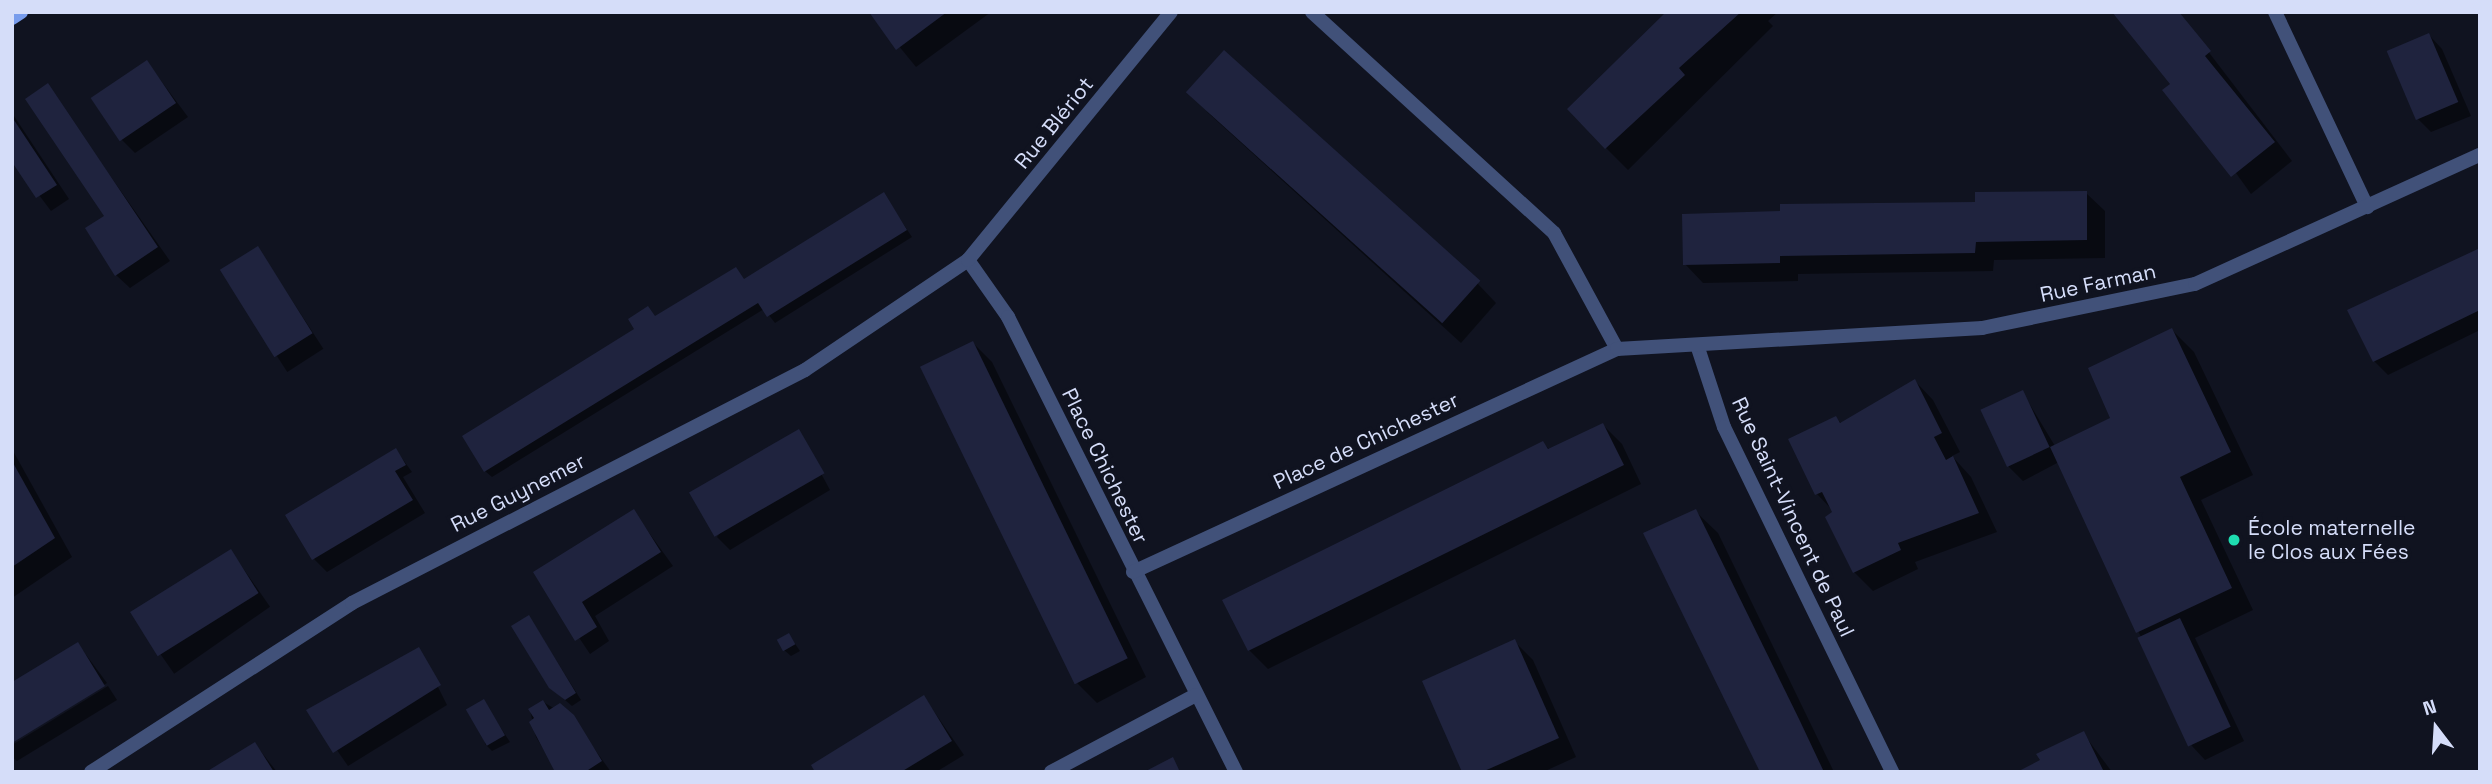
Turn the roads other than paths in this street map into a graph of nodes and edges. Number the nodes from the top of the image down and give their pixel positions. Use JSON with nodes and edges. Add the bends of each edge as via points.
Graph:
{"nodes":[{"id":1,"x":21,"y":12,"type":"edge"},
{"id":2,"x":1171,"y":12,"type":"edge"},
{"id":3,"x":1312,"y":12,"type":"edge"},
{"id":4,"x":2275,"y":12,"type":"edge"},
{"id":5,"x":12,"y":18,"type":"edge"},
{"id":6,"x":2480,"y":155,"type":"edge"},
{"id":7,"x":2367,"y":207,"type":"junction"},
{"id":8,"x":968,"y":260,"type":"junction"},
{"id":9,"x":1698,"y":348,"type":"junction"},
{"id":10,"x":1617,"y":349,"type":"junction"},
{"id":11,"x":1133,"y":572,"type":"junction"},
{"id":12,"x":1196,"y":695,"type":"junction"},
{"id":13,"x":91,"y":772,"type":"edge"},
{"id":14,"x":1051,"y":772,"type":"edge"},
{"id":15,"x":1236,"y":772,"type":"edge"},
{"id":16,"x":1892,"y":772,"type":"edge"}],
"edges":[{"from":1,"to":5,"type":"main road"},
{"from":2,"to":8,"type":"street","name":"Rue Blériot"},
{"from":3,"to":10,"type":"street","via":[[1554,233]]},
{"from":4,"to":7,"type":"street"},
{"from":6,"to":7,"type":"street","name":"Rue Farman"},
{"from":7,"to":9,"type":"street","name":"Rue Farman","via":[[2195,284],[1982,328],[1805,335]]},
{"from":8,"to":11,"type":"street","name":"Place Chichester","via":[[1009,317]]},
{"from":8,"to":13,"type":"street","name":"Rue Guynemer","via":[[805,370],[352,603]]},
{"from":9,"to":10,"type":"street"},
{"from":9,"to":16,"type":"street","name":"Rue Saint-Vincent de Paul","via":[[1724,427]]},
{"from":10,"to":11,"type":"street","name":"Place de Chichester"},
{"from":11,"to":12,"type":"street","name":"Place Chichester"},
{"from":12,"to":14,"type":"street"},
{"from":12,"to":15,"type":"street","name":"Place Chichester"}]}
